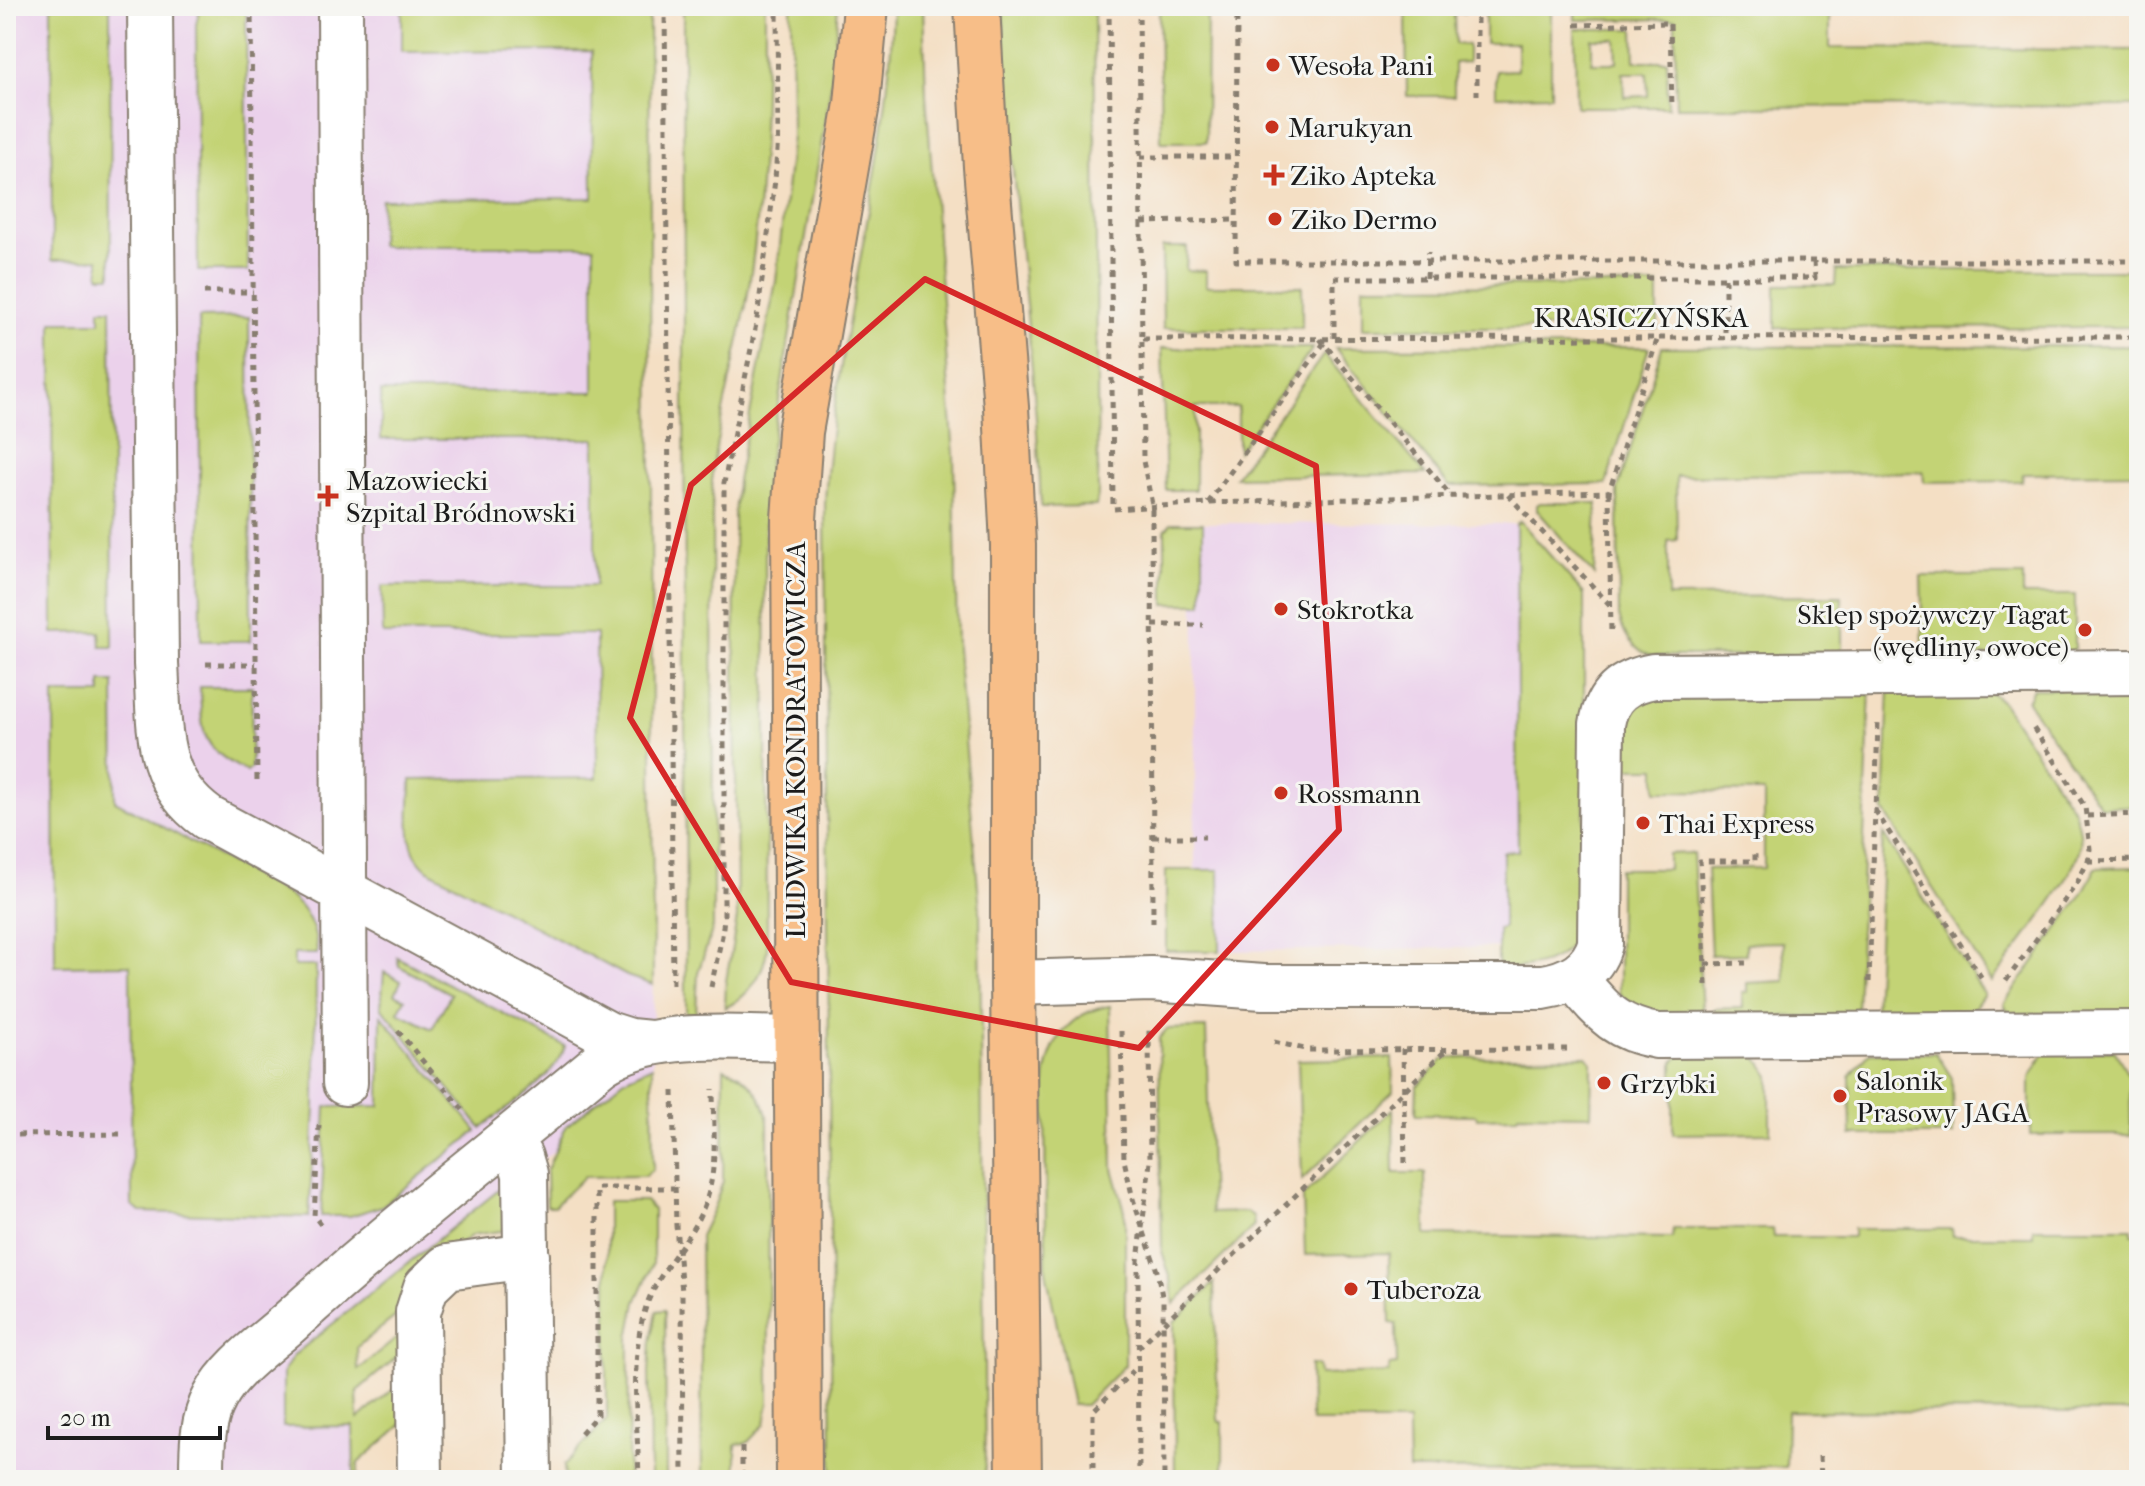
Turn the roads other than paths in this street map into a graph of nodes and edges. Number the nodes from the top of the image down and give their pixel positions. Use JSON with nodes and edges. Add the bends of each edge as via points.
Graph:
{"nodes":[{"id":1,"x":150,"y":6,"type":"edge"},
{"id":2,"x":340,"y":6,"type":"edge"},
{"id":3,"x":866,"y":6,"type":"edge"},
{"id":4,"x":977,"y":6,"type":"edge"},
{"id":5,"x":2139,"y":672,"type":"edge"},
{"id":6,"x":344,"y":892,"type":"junction"},
{"id":7,"x":1574,"y":978,"type":"junction"},
{"id":8,"x":1013,"y":983,"type":"junction"},
{"id":9,"x":2139,"y":1033,"type":"edge"},
{"id":10,"x":797,"y":1039,"type":"junction"},
{"id":11,"x":650,"y":1043,"type":"junction"},
{"id":12,"x":345,"y":1083,"type":"dead end"},
{"id":13,"x":502,"y":1145,"type":"junction"},
{"id":14,"x":527,"y":1256,"type":"junction"},
{"id":15,"x":202,"y":1480,"type":"edge"},
{"id":16,"x":420,"y":1480,"type":"edge"},
{"id":17,"x":529,"y":1480,"type":"edge"},
{"id":18,"x":799,"y":1480,"type":"edge"},
{"id":19,"x":1019,"y":1480,"type":"edge"}],
"edges":[{"from":1,"to":6,"type":"street","via":[[156,664],[165,760],[182,796],[194,808]]},
{"from":2,"to":6,"type":"street"},
{"from":3,"to":10,"type":"main road","name":"LUDWIKA KONDRATOWICZA","via":[[857,104],[800,432],[794,519]]},
{"from":4,"to":8,"type":"main road","via":[[1013,545]]},
{"from":5,"to":7,"type":"street","via":[[1654,676],[1622,686],[1610,698],[1602,724],[1600,944],[1591,964]]},
{"from":6,"to":11,"type":"street","via":[[608,1034]]},
{"from":6,"to":12,"type":"street"},
{"from":7,"to":8,"type":"street","via":[[1543,987],[1263,987],[1151,979]]},
{"from":7,"to":9,"type":"street","via":[[1610,1019],[1657,1036]]},
{"from":8,"to":19,"type":"main road"},
{"from":10,"to":11,"type":"street"},
{"from":10,"to":18,"type":"main road","name":"LUDWIKA KONDRATOWICZA"},
{"from":11,"to":13,"type":"street","via":[[601,1063]]},
{"from":13,"to":14,"type":"street","via":[[520,1157],[525,1174]]},
{"from":13,"to":15,"type":"street","via":[[317,1297],[228,1378],[206,1418]]},
{"from":14,"to":16,"type":"street","via":[[447,1267],[426,1287],[418,1312]]},
{"from":14,"to":17,"type":"street"}]}
